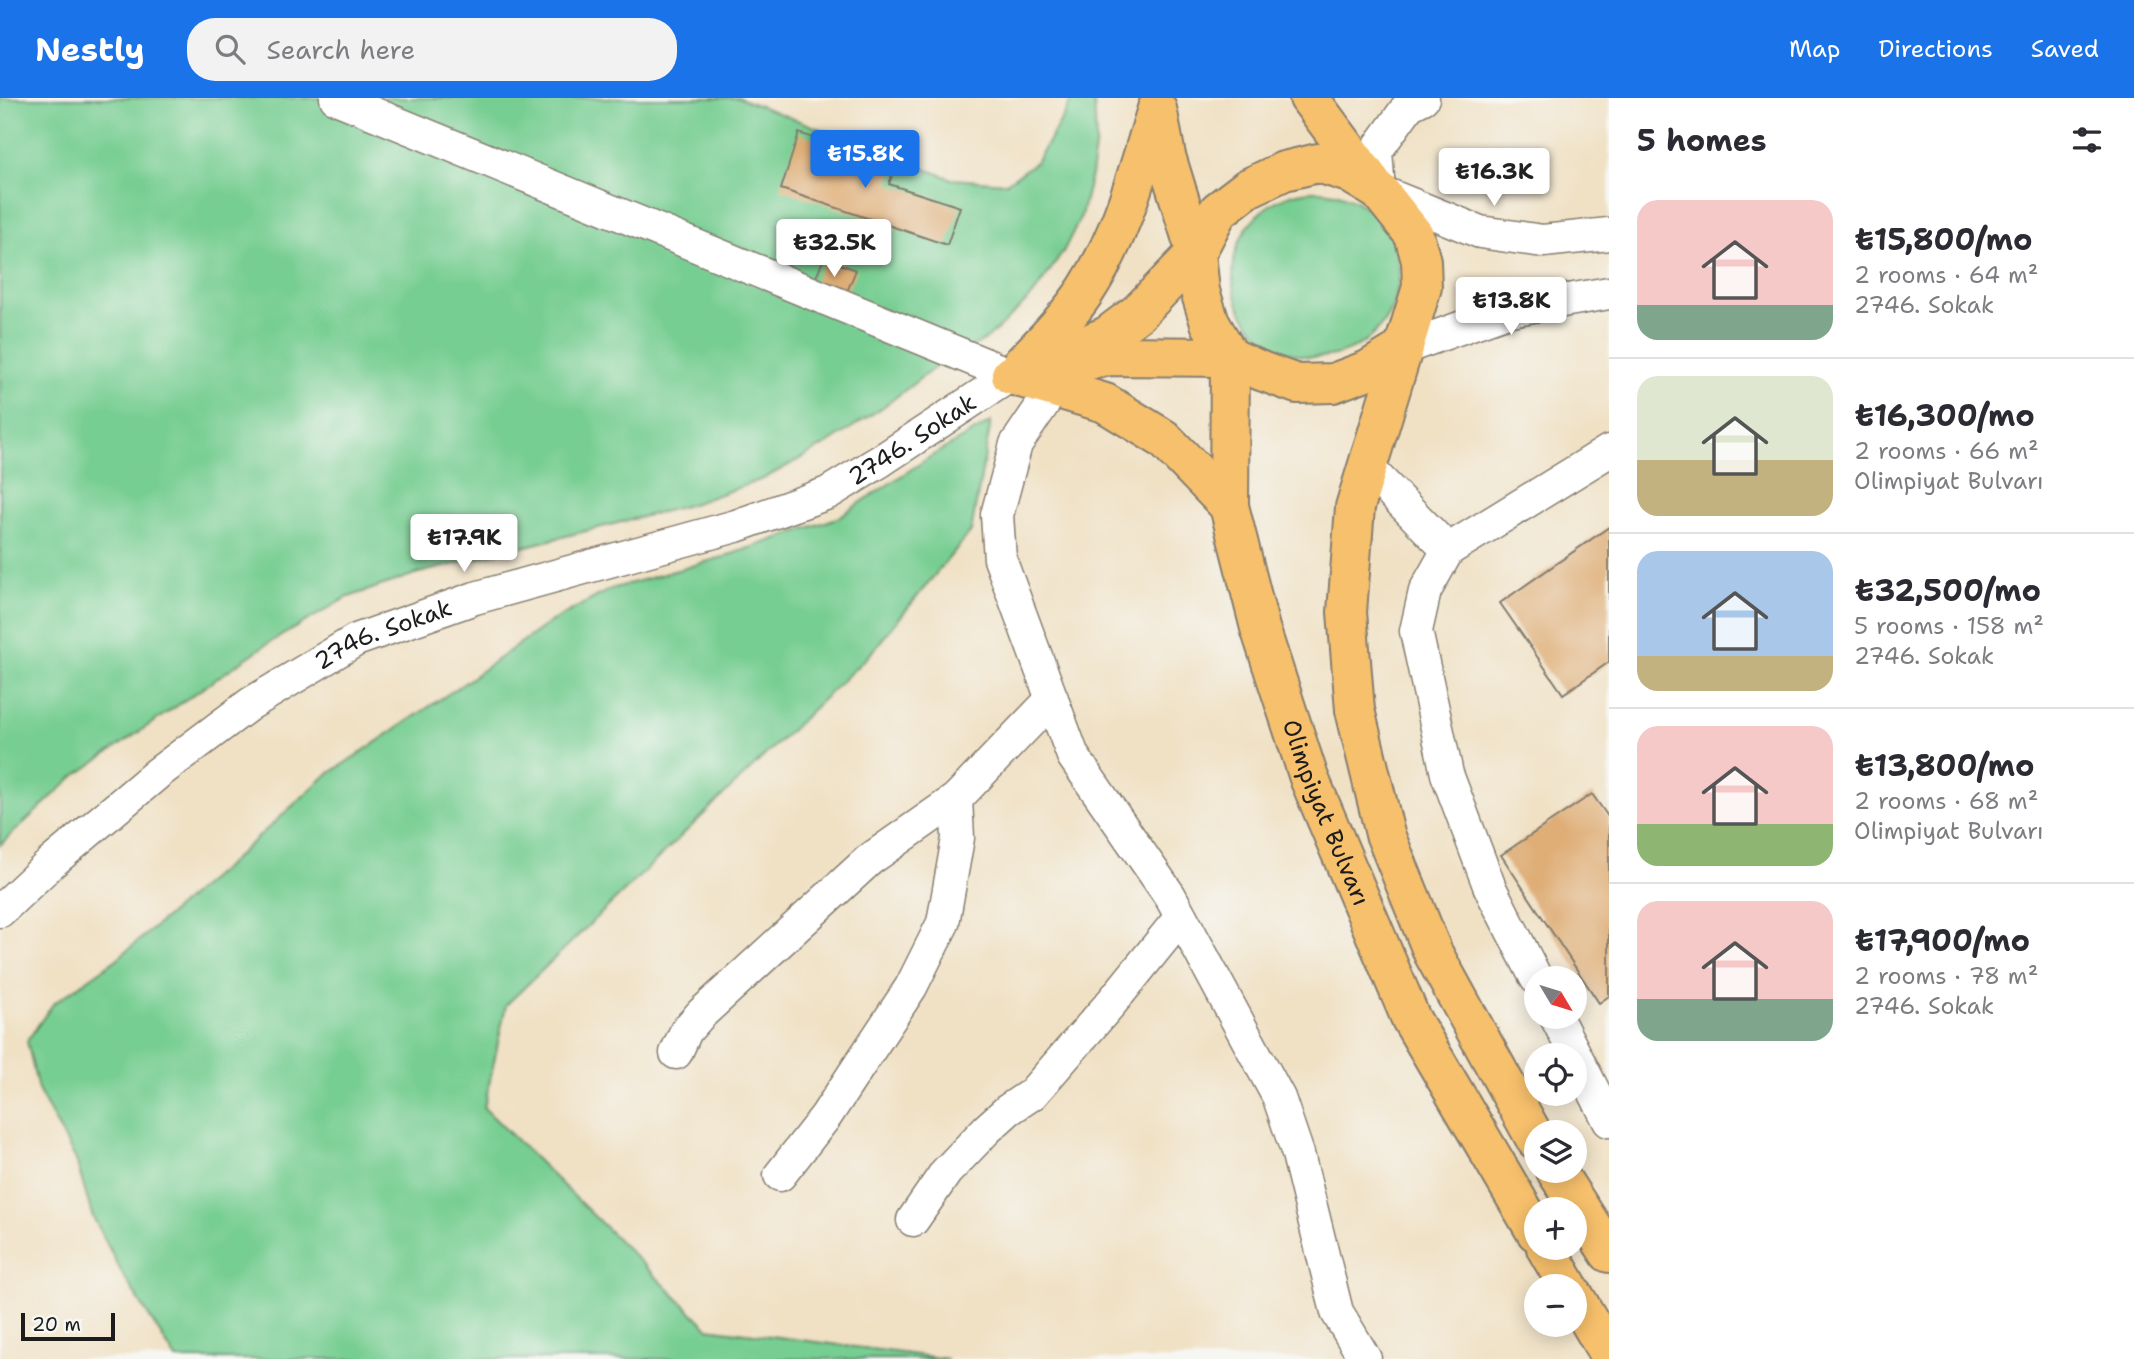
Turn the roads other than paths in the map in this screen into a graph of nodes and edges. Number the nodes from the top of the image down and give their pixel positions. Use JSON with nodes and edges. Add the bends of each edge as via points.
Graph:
{"nodes":[{"id":1,"x":336,"y":98,"type":"edge"},
{"id":2,"x":1309,"y":98,"type":"edge"},
{"id":3,"x":1423,"y":98,"type":"edge"},
{"id":4,"x":1156,"y":103,"type":"edge"},
{"id":5,"x":1379,"y":191,"type":"junction"},
{"id":6,"x":1609,"y":234,"type":"edge"},
{"id":7,"x":1196,"y":253,"type":"junction"},
{"id":8,"x":1609,"y":293,"type":"edge"},
{"id":9,"x":1404,"y":348,"type":"junction"},
{"id":10,"x":1230,"y":357,"type":"junction"},
{"id":11,"x":1011,"y":375,"type":"junction"},
{"id":12,"x":1054,"y":388,"type":"junction"},
{"id":13,"x":1609,"y":451,"type":"edge"},
{"id":14,"x":1367,"y":467,"type":"junction"},
{"id":15,"x":1229,"y":506,"type":"junction"},
{"id":16,"x":1448,"y":550,"type":"junction"},
{"id":17,"x":1052,"y":699,"type":"junction"},
{"id":18,"x":956,"y":799,"type":"junction"},
{"id":19,"x":0,"y":911,"type":"edge"},
{"id":20,"x":1181,"y":917,"type":"junction"},
{"id":21,"x":1530,"y":966,"type":"edge"},
{"id":22,"x":1562,"y":1029,"type":"edge"},
{"id":23,"x":676,"y":1053,"type":"dead end"},
{"id":24,"x":1525,"y":1120,"type":"edge"},
{"id":25,"x":1609,"y":1121,"type":"edge"},
{"id":26,"x":780,"y":1175,"type":"dead end"},
{"id":27,"x":1564,"y":1183,"type":"edge"},
{"id":28,"x":1524,"y":1212,"type":"edge"},
{"id":29,"x":913,"y":1220,"type":"dead end"},
{"id":30,"x":1609,"y":1253,"type":"edge"},
{"id":31,"x":1587,"y":1317,"type":"edge"},
{"id":32,"x":1609,"y":1355,"type":"edge"},
{"id":33,"x":1365,"y":1359,"type":"edge"}],
"edges":[{"from":1,"to":11,"type":"street"},
{"from":2,"to":5,"type":"main road"},
{"from":3,"to":5,"type":"street","via":[[1409,105],[1376,151]]},
{"from":4,"to":7,"type":"main road","via":[[1166,156]]},
{"from":4,"to":11,"type":"main road","via":[[1111,244],[1062,323]]},
{"from":5,"to":6,"type":"street","via":[[1480,232],[1543,241]]},
{"from":5,"to":7,"type":"main road","via":[[1349,173],[1318,163],[1284,171],[1248,188],[1217,211]]},
{"from":5,"to":9,"type":"main road","via":[[1413,235],[1421,261],[1422,287]]},
{"from":7,"to":10,"type":"main road","via":[[1200,291],[1210,323]]},
{"from":7,"to":11,"type":"main road","via":[[1139,312],[1107,336]]},
{"from":8,"to":9,"type":"street","via":[[1510,310]]},
{"from":9,"to":10,"type":"main road","via":[[1368,370],[1333,383],[1297,384]]},
{"from":9,"to":14,"type":"main road","name":"Olimpiyat Bulvarı"},
{"from":10,"to":11,"type":"main road","via":[[1110,356]]},
{"from":10,"to":15,"type":"main road","name":"Olimpiyat Bulvarı"},
{"from":11,"to":12,"type":"main road"},
{"from":11,"to":19,"type":"street","name":"2746. Sokak","via":[[828,493],[736,526],[475,598],[356,640],[250,704],[158,773]]},
{"from":12,"to":15,"type":"main road","via":[[1105,403],[1164,439]]},
{"from":12,"to":17,"type":"street","via":[[1016,444],[997,515],[1000,559]]},
{"from":13,"to":16,"type":"street"},
{"from":14,"to":16,"type":"street"},
{"from":14,"to":24,"type":"main road","name":"Olimpiyat Bulvarı","via":[[1355,507],[1347,612],[1355,710],[1385,834],[1433,953]]},
{"from":15,"to":28,"type":"main road","name":"Olimpiyat Bulvarı","via":[[1260,628],[1309,778],[1411,1019]]},
{"from":16,"to":21,"type":"street","via":[[1425,591],[1416,631],[1447,774],[1490,888]]},
{"from":17,"to":18,"type":"street"},
{"from":17,"to":20,"type":"street","via":[[1073,757]]},
{"from":18,"to":23,"type":"street","via":[[869,860],[701,1014]]},
{"from":18,"to":26,"type":"street","via":[[958,838],[943,923],[911,987],[826,1116]]},
{"from":20,"to":29,"type":"street","via":[[1032,1094],[987,1129],[946,1172]]},
{"from":20,"to":33,"type":"street","via":[[1279,1098],[1338,1312]]},
{"from":22,"to":25,"type":"street"},
{"from":27,"to":30,"type":"main road"},
{"from":31,"to":32,"type":"main road"}]}
